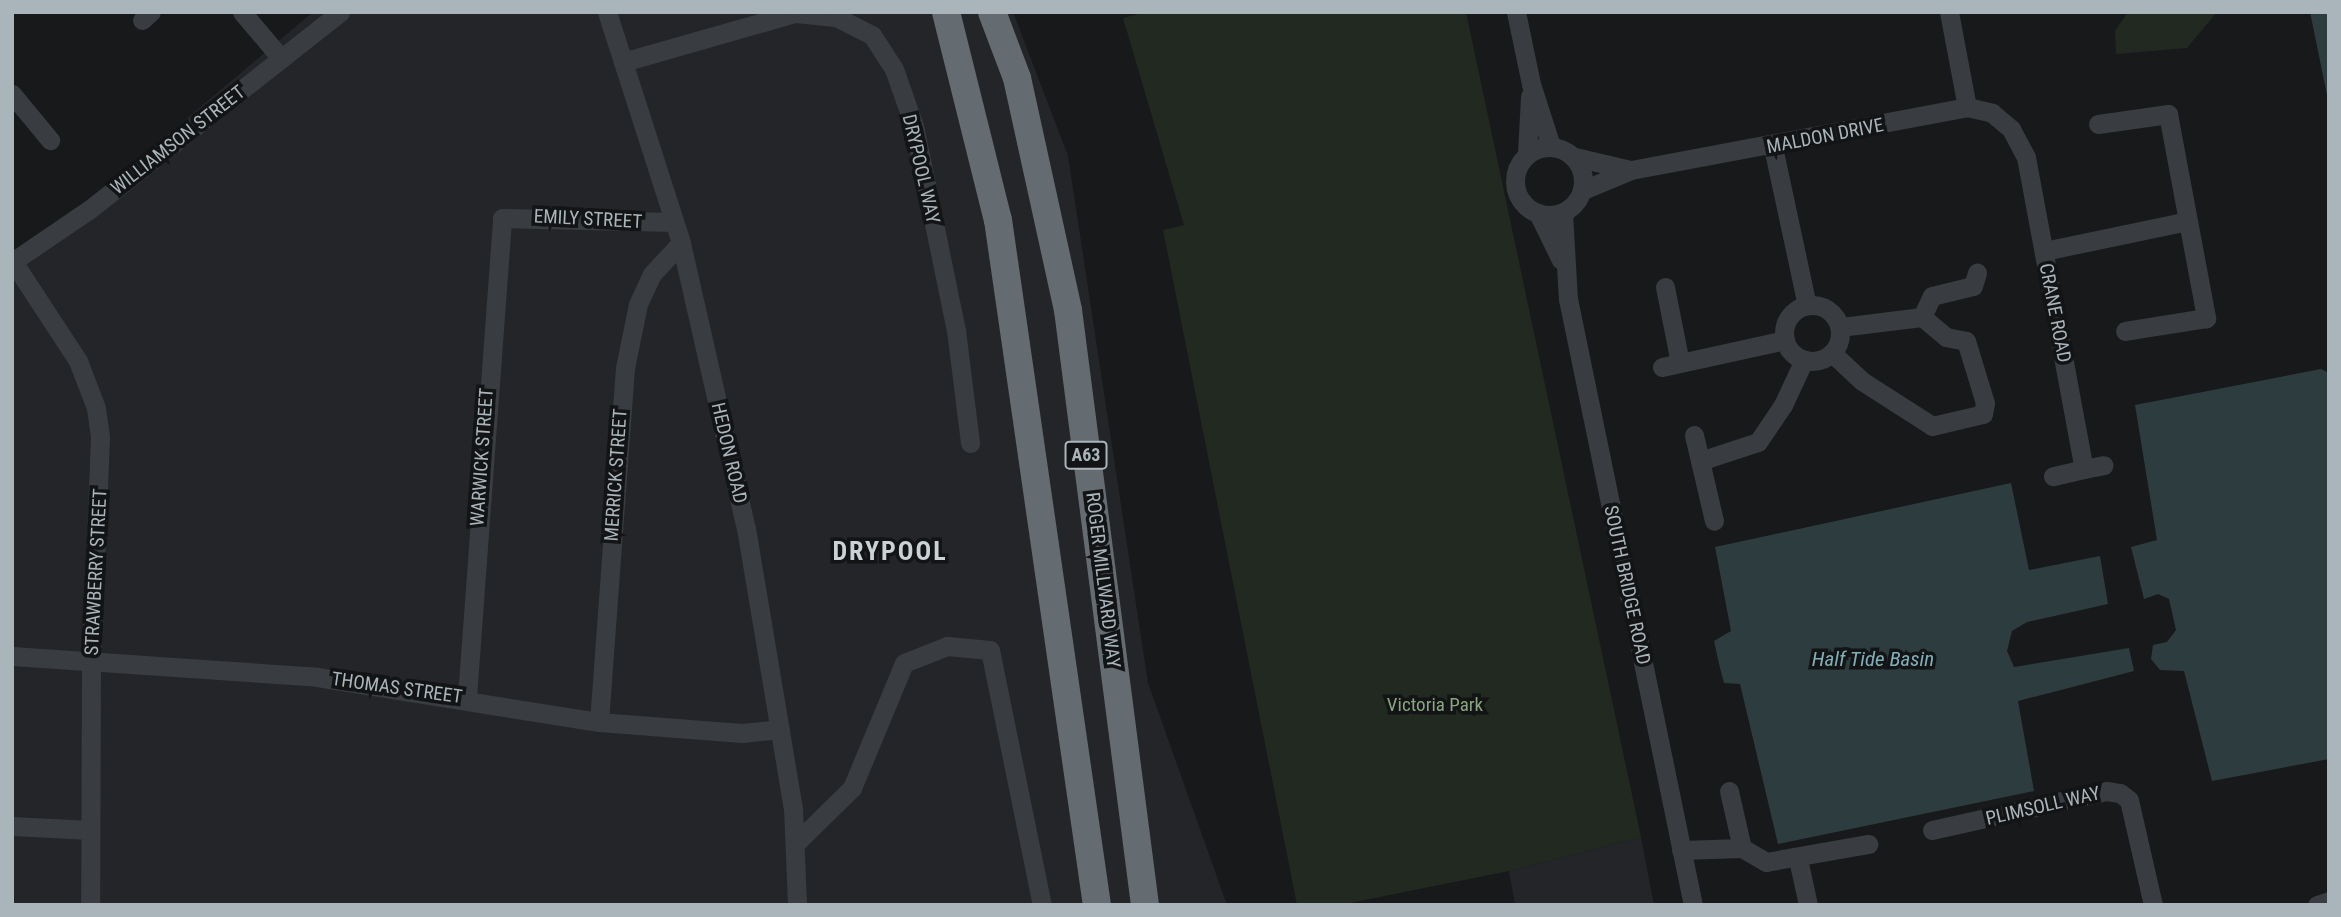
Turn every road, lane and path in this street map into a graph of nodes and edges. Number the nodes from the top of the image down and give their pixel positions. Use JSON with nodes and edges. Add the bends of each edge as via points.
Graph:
{"nodes":[{"id":1,"x":242,"y":12,"type":"edge"},
{"id":2,"x":341,"y":12,"type":"edge"},
{"id":3,"x":607,"y":12,"type":"edge"},
{"id":4,"x":934,"y":12,"type":"edge"},
{"id":5,"x":946,"y":12,"type":"edge"},
{"id":6,"x":992,"y":12,"type":"edge"},
{"id":7,"x":1013,"y":12,"type":"edge"},
{"id":8,"x":1516,"y":12,"type":"edge"},
{"id":9,"x":1949,"y":12,"type":"edge"},
{"id":10,"x":280,"y":57,"type":"junction"},
{"id":11,"x":623,"y":62,"type":"junction"},
{"id":12,"x":964,"y":80,"type":"junction"},
{"id":13,"x":1531,"y":85,"type":"junction"},
{"id":14,"x":14,"y":98,"type":"edge"},
{"id":15,"x":1967,"y":107,"type":"junction"},
{"id":16,"x":2098,"y":124,"type":"dead end"},
{"id":17,"x":50,"y":139,"type":"dead end"},
{"id":18,"x":1551,"y":146,"type":"junction"},
{"id":19,"x":1773,"y":147,"type":"junction"},
{"id":20,"x":1527,"y":154,"type":"junction"},
{"id":21,"x":1574,"y":157,"type":"junction"},
{"id":22,"x":1632,"y":170,"type":"junction"},
{"id":23,"x":1583,"y":190,"type":"junction"},
{"id":24,"x":1563,"y":212,"type":"junction"},
{"id":25,"x":1538,"y":213,"type":"junction"},
{"id":26,"x":502,"y":218,"type":"joint"},
{"id":27,"x":2188,"y":221,"type":"junction"},
{"id":28,"x":674,"y":222,"type":"junction"},
{"id":29,"x":681,"y":243,"type":"junction"},
{"id":30,"x":2044,"y":251,"type":"junction"},
{"id":31,"x":13,"y":261,"type":"edge"},
{"id":32,"x":1563,"y":265,"type":"junction"},
{"id":33,"x":1976,"y":273,"type":"dead end"},
{"id":34,"x":1665,"y":287,"type":"dead end"},
{"id":35,"x":1807,"y":305,"type":"junction"},
{"id":36,"x":1068,"y":310,"type":"junction"},
{"id":37,"x":1922,"y":317,"type":"junction"},
{"id":38,"x":1840,"y":327,"type":"junction"},
{"id":39,"x":2125,"y":331,"type":"dead end"},
{"id":40,"x":1785,"y":340,"type":"junction"},
{"id":41,"x":1832,"y":353,"type":"junction"},
{"id":42,"x":1804,"y":360,"type":"junction"},
{"id":43,"x":1694,"y":435,"type":"dead end"},
{"id":44,"x":970,"y":443,"type":"dead end"},
{"id":45,"x":1700,"y":461,"type":"junction"},
{"id":46,"x":2104,"y":465,"type":"dead end"},
{"id":47,"x":2084,"y":469,"type":"junction"},
{"id":48,"x":2053,"y":476,"type":"dead end"},
{"id":49,"x":1714,"y":522,"type":"dead end"},
{"id":50,"x":12,"y":656,"type":"edge"},
{"id":51,"x":91,"y":663,"type":"junction"},
{"id":52,"x":467,"y":697,"type":"junction"},
{"id":53,"x":599,"y":722,"type":"junction"},
{"id":54,"x":780,"y":729,"type":"junction"},
{"id":55,"x":1729,"y":791,"type":"dead end"},
{"id":56,"x":12,"y":826,"type":"edge"},
{"id":57,"x":90,"y":830,"type":"junction"},
{"id":58,"x":1932,"y":831,"type":"dead end"},
{"id":59,"x":796,"y":843,"type":"junction"},
{"id":60,"x":1868,"y":844,"type":"dead end"},
{"id":61,"x":1742,"y":848,"type":"junction"},
{"id":62,"x":1681,"y":850,"type":"junction"},
{"id":63,"x":1798,"y":859,"type":"junction"},
{"id":64,"x":2329,"y":901,"type":"edge"},
{"id":65,"x":90,"y":905,"type":"edge"},
{"id":66,"x":797,"y":905,"type":"edge"},
{"id":67,"x":1042,"y":905,"type":"edge"},
{"id":68,"x":1097,"y":905,"type":"edge"},
{"id":69,"x":1145,"y":905,"type":"edge"},
{"id":70,"x":1693,"y":905,"type":"edge"},
{"id":71,"x":1808,"y":905,"type":"edge"},
{"id":72,"x":2154,"y":905,"type":"edge"},
{"id":73,"x":2317,"y":905,"type":"edge"}],
"edges":[{"from":1,"to":10,"type":"street"},
{"from":2,"to":10,"type":"street","name":"WILLIAMSON STREET"},
{"from":3,"to":11,"type":"street","name":"HEDON ROAD"},
{"from":4,"to":12,"type":"highway","number":"A63"},
{"from":5,"to":12,"type":"highway","number":"A63"},
{"from":6,"to":36,"type":"highway","name":"ROGER MILLWARD WAY","number":"A63","via":[[1017,78]]},
{"from":7,"to":36,"type":"highway","number":"A63","via":[[1026,54]]},
{"from":8,"to":13,"type":"street"},
{"from":9,"to":15,"type":"street"},
{"from":10,"to":31,"type":"street","name":"WILLIAMSON STREET","via":[[100,202]]},
{"from":11,"to":28,"type":"street","name":"HEDON ROAD"},
{"from":11,"to":44,"type":"street","name":"DRYPOOL WAY","via":[[795,13],[836,16],[872,35],[894,69],[914,126],[956,330]]},
{"from":12,"to":68,"type":"highway","number":"A63","via":[[998,220]]},
{"from":13,"to":18,"type":"street"},
{"from":13,"to":20,"type":"street"},
{"from":14,"to":17,"type":"street"},
{"from":15,"to":19,"type":"street","name":"MALDON DRIVE"},
{"from":15,"to":30,"type":"street","name":"CRANE ROAD","via":[[1992,113],[2011,129],[2026,157]]},
{"from":16,"to":27,"type":"street","via":[[2168,114]]},
{"from":18,"to":20,"type":"street"},
{"from":18,"to":21,"type":"street"},
{"from":19,"to":22,"type":"street","name":"MALDON DRIVE"},
{"from":19,"to":35,"type":"street"},
{"from":20,"to":25,"type":"street","via":[[1519,163],[1515,186],[1523,203]]},
{"from":21,"to":22,"type":"street","name":"MALDON DRIVE"},
{"from":21,"to":23,"type":"street","via":[[1581,167]]},
{"from":22,"to":23,"type":"street","name":"MALDON DRIVE"},
{"from":23,"to":24,"type":"street"},
{"from":24,"to":25,"type":"street"},
{"from":24,"to":32,"type":"street","name":"SOUTH BRIDGE ROAD"},
{"from":25,"to":32,"type":"street","name":"SOUTH BRIDGE ROAD"},
{"from":26,"to":28,"type":"street","name":"EMILY STREET"},
{"from":26,"to":52,"type":"street","name":"WARWICK STREET"},
{"from":27,"to":30,"type":"street"},
{"from":27,"to":39,"type":"street","via":[[2206,318]]},
{"from":28,"to":29,"type":"street","name":"HEDON ROAD"},
{"from":29,"to":53,"type":"street","name":"MERRICK STREET","via":[[652,274],[638,304],[625,368]]},
{"from":29,"to":54,"type":"street","name":"HEDON ROAD","via":[[746,528]]},
{"from":30,"to":47,"type":"street","name":"CRANE ROAD"},
{"from":31,"to":51,"type":"street","name":"STRAWBERRY STREET","via":[[78,361],[96,408],[100,486]]},
{"from":32,"to":62,"type":"street","name":"SOUTH BRIDGE ROAD"},
{"from":33,"to":37,"type":"street","via":[[1973,286],[1931,296]]},
{"from":34,"to":40,"type":"street","via":[[1671,365]]},
{"from":35,"to":38,"type":"street","via":[[1828,310]]},
{"from":35,"to":40,"type":"street","via":[[1791,315]]},
{"from":36,"to":69,"type":"highway","name":"ROGER MILLWARD WAY","number":"A63"},
{"from":37,"to":38,"type":"street"},
{"from":37,"to":41,"type":"street","via":[[1947,337],[1966,341],[1985,403],[1983,414],[1931,426],[1862,381]]},
{"from":38,"to":41,"type":"street"},
{"from":40,"to":42,"type":"street","via":[[1793,354]]},
{"from":41,"to":42,"type":"street","via":[[1821,360]]},
{"from":42,"to":45,"type":"street","via":[[1783,405],[1758,442]]},
{"from":43,"to":45,"type":"street"},
{"from":45,"to":49,"type":"street"},
{"from":46,"to":47,"type":"street"},
{"from":47,"to":48,"type":"street"},
{"from":50,"to":51,"type":"street","name":"THOMAS STREET"},
{"from":51,"to":52,"type":"street","name":"THOMAS STREET","via":[[317,677]]},
{"from":51,"to":57,"type":"street","name":"STRAWBERRY STREET"},
{"from":52,"to":53,"type":"street","name":"THOMAS STREET"},
{"from":53,"to":54,"type":"street","name":"THOMAS STREET","via":[[742,733]]},
{"from":54,"to":59,"type":"street","name":"HEDON ROAD"},
{"from":55,"to":61,"type":"street"},
{"from":56,"to":57,"type":"street"},
{"from":57,"to":65,"type":"street","name":"STRAWBERRY STREET"},
{"from":58,"to":72,"type":"street","name":"PLIMSOLL WAY","via":[[2107,791],[2120,793],[2129,800]]},
{"from":59,"to":66,"type":"street","name":"HEDON ROAD"},
{"from":59,"to":67,"type":"street","via":[[852,788],[904,663],[947,646],[990,650]]},
{"from":60,"to":63,"type":"street"},
{"from":61,"to":62,"type":"street"},
{"from":61,"to":63,"type":"street","via":[[1766,862]]},
{"from":62,"to":70,"type":"street","name":"SOUTH BRIDGE ROAD"},
{"from":63,"to":71,"type":"street"},
{"from":64,"to":73,"type":"street"}]}
